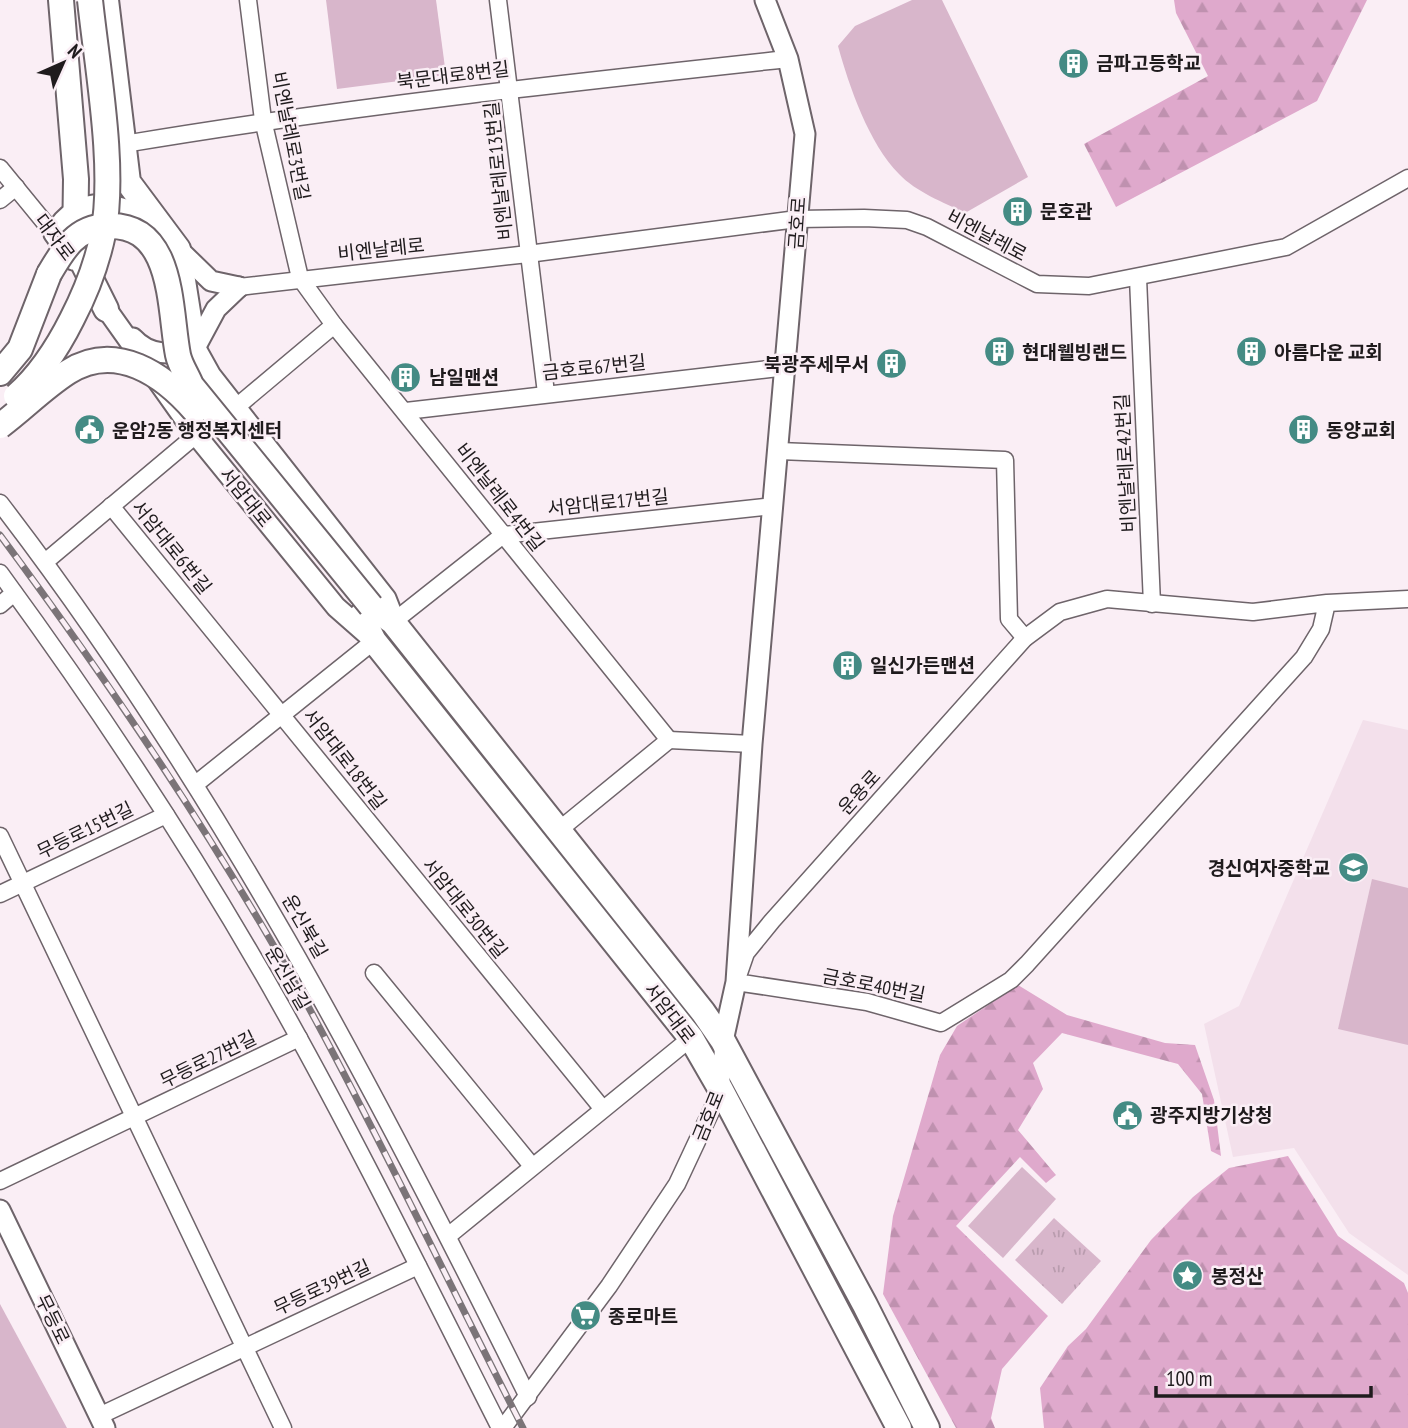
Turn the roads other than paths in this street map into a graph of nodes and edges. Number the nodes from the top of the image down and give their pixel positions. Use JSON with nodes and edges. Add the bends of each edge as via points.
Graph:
{"nodes":[{"id":1,"x":61,"y":0,"type":"edge"},
{"id":2,"x":76,"y":0,"type":"edge"},
{"id":3,"x":90,"y":0,"type":"edge"},
{"id":4,"x":106,"y":0,"type":"edge"},
{"id":5,"x":248,"y":0,"type":"edge"},
{"id":6,"x":498,"y":0,"type":"edge"},
{"id":7,"x":765,"y":0,"type":"edge"},
{"id":8,"x":788,"y":59,"type":"junction"},
{"id":9,"x":510,"y":89,"type":"junction"},
{"id":10,"x":263,"y":120,"type":"junction"},
{"id":11,"x":124,"y":144,"type":"junction"},
{"id":12,"x":0,"y":169,"type":"edge"},
{"id":13,"x":1408,"y":178,"type":"edge"},
{"id":14,"x":16,"y":187,"type":"junction"},
{"id":15,"x":0,"y":200,"type":"edge"},
{"id":16,"x":74,"y":213,"type":"junction"},
{"id":17,"x":797,"y":219,"type":"junction"},
{"id":18,"x":54,"y":234,"type":"junction"},
{"id":19,"x":178,"y":249,"type":"junction"},
{"id":20,"x":528,"y":254,"type":"junction"},
{"id":21,"x":300,"y":278,"type":"junction"},
{"id":22,"x":1138,"y":278,"type":"junction"},
{"id":23,"x":239,"y":287,"type":"junction"},
{"id":24,"x":106,"y":309,"type":"junction"},
{"id":25,"x":334,"y":325,"type":"junction"},
{"id":26,"x":194,"y":350,"type":"junction"},
{"id":27,"x":787,"y":367,"type":"junction"},
{"id":28,"x":0,"y":373,"type":"edge"},
{"id":29,"x":0,"y":392,"type":"edge"},
{"id":30,"x":546,"y":393,"type":"junction"},
{"id":31,"x":234,"y":409,"type":"junction"},
{"id":32,"x":0,"y":410,"type":"edge"},
{"id":33,"x":406,"y":411,"type":"junction"},
{"id":34,"x":0,"y":426,"type":"edge"},
{"id":35,"x":196,"y":435,"type":"junction"},
{"id":36,"x":779,"y":451,"type":"junction"},
{"id":37,"x":0,"y":503,"type":"edge"},
{"id":38,"x":111,"y":506,"type":"junction"},
{"id":39,"x":774,"y":506,"type":"junction"},
{"id":40,"x":503,"y":535,"type":"junction"},
{"id":41,"x":45,"y":562,"type":"junction"},
{"id":42,"x":0,"y":573,"type":"edge"},
{"id":43,"x":14,"y":593,"type":"junction"},
{"id":44,"x":1408,"y":599,"type":"edge"},
{"id":45,"x":1327,"y":603,"type":"junction"},
{"id":46,"x":1152,"y":604,"type":"junction"},
{"id":47,"x":0,"y":605,"type":"edge"},
{"id":48,"x":366,"y":611,"type":"junction"},
{"id":49,"x":201,"y":615,"type":"joint"},
{"id":50,"x":393,"y":622,"type":"junction"},
{"id":51,"x":1025,"y":638,"type":"junction"},
{"id":52,"x":374,"y":641,"type":"junction"},
{"id":53,"x":283,"y":715,"type":"junction"},
{"id":54,"x":669,"y":740,"type":"junction"},
{"id":55,"x":752,"y":744,"type":"junction"},
{"id":56,"x":197,"y":783,"type":"junction"},
{"id":57,"x":166,"y":815,"type":"junction"},
{"id":58,"x":373,"y":829,"type":"joint"},
{"id":59,"x":559,"y":830,"type":"junction"},
{"id":60,"x":0,"y":836,"type":"edge"},
{"id":61,"x":23,"y":883,"type":"junction"},
{"id":62,"x":0,"y":894,"type":"edge"},
{"id":63,"x":373,"y":973,"type":"dead end"},
{"id":64,"x":736,"y":982,"type":"junction"},
{"id":65,"x":299,"y":1038,"type":"junction"},
{"id":66,"x":691,"y":1038,"type":"junction"},
{"id":67,"x":723,"y":1041,"type":"junction"},
{"id":68,"x":721,"y":1090,"type":"junction"},
{"id":69,"x":602,"y":1108,"type":"junction"},
{"id":70,"x":135,"y":1117,"type":"junction"},
{"id":71,"x":532,"y":1166,"type":"junction"},
{"id":72,"x":0,"y":1181,"type":"edge"},
{"id":73,"x":0,"y":1210,"type":"edge"},
{"id":74,"x":448,"y":1236,"type":"junction"},
{"id":75,"x":418,"y":1266,"type":"junction"},
{"id":76,"x":245,"y":1347,"type":"junction"},
{"id":77,"x":528,"y":1397,"type":"junction"},
{"id":78,"x":102,"y":1422,"type":"edge"},
{"id":79,"x":283,"y":1428,"type":"edge"},
{"id":80,"x":501,"y":1428,"type":"edge"},
{"id":81,"x":899,"y":1428,"type":"edge"},
{"id":82,"x":927,"y":1428,"type":"edge"}],
"edges":[{"from":1,"to":16,"type":"main road","via":[[76,179]]},
{"from":2,"to":29,"type":"main road","via":[[93,159],[89,233],[60,314],[22,371]]},
{"from":3,"to":32,"type":"main road","bridge":true,"via":[[106,161],[103,233],[65,334],[28,385]]},
{"from":4,"to":11,"type":"main road"},
{"from":5,"to":10,"type":"street","name":"비엔날레로3번길"},
{"from":6,"to":9,"type":"street","name":"비엔날레로13번길"},
{"from":7,"to":8,"type":"street","name":"금호로"},
{"from":8,"to":9,"type":"street","name":"북문대로8번길"},
{"from":8,"to":17,"type":"street","name":"금호로","via":[[805,134]]},
{"from":9,"to":10,"type":"street","name":"북문대로8번길"},
{"from":9,"to":20,"type":"street","name":"비엔날레로13번길"},
{"from":10,"to":11,"type":"street","name":"북문대로8번길"},
{"from":10,"to":21,"type":"street","name":"비엔날레로3번길"},
{"from":11,"to":19,"type":"main road","via":[[128,182]]},
{"from":12,"to":14,"type":"street","name":"대자로"},
{"from":13,"to":22,"type":"street","name":"비엔날레로","via":[[1286,247]]},
{"from":14,"to":15,"type":"street"},
{"from":14,"to":18,"type":"street","name":"대자로"},
{"from":16,"to":18,"type":"street"},
{"from":16,"to":19,"type":"street","via":[[96,203],[119,205],[137,212]]},
{"from":16,"to":24,"type":"main road","via":[[75,247]]},
{"from":17,"to":20,"type":"street","name":"비엔날레로"},
{"from":17,"to":22,"type":"street","name":"비엔날레로","via":[[907,220],[1037,284],[1089,286]]},
{"from":17,"to":27,"type":"street","name":"금호로"},
{"from":18,"to":24,"type":"street","name":"대자로"},
{"from":19,"to":23,"type":"street","via":[[211,281]]},
{"from":19,"to":26,"type":"main road"},
{"from":20,"to":21,"type":"street","name":"비엔날레로"},
{"from":20,"to":30,"type":"street"},
{"from":21,"to":23,"type":"street","name":"비엔날레로"},
{"from":21,"to":25,"type":"street","name":"비엔날레로4번길"},
{"from":22,"to":46,"type":"street","name":"비엔날레로42번길"},
{"from":23,"to":26,"type":"street","via":[[216,309]]},
{"from":24,"to":26,"type":"street","via":[[140,346],[167,355]]},
{"from":24,"to":35,"type":"street","name":"서암대로"},
{"from":25,"to":31,"type":"street"},
{"from":25,"to":33,"type":"street","name":"비엔날레로4번길"},
{"from":26,"to":31,"type":"main road"},
{"from":27,"to":30,"type":"street","name":"금호로67번길"},
{"from":27,"to":36,"type":"street","name":"금호로"},
{"from":28,"to":48,"type":"main road","bridge":true,"via":[[20,348],[66,244],[95,226],[119,225],[139,233],[159,253],[167,277],[178,359],[191,384]]},
{"from":30,"to":33,"type":"street","name":"금호로67번길"},
{"from":31,"to":50,"type":"main road","via":[[384,600]]},
{"from":33,"to":40,"type":"street","name":"비엔날레로4번길"},
{"from":34,"to":48,"type":"main road","bridge":true,"via":[[71,370],[121,360],[156,373],[177,391]]},
{"from":35,"to":38,"type":"street","name":"서암대로6번길"},
{"from":35,"to":52,"type":"street","name":"서암대로","via":[[336,607]]},
{"from":36,"to":39,"type":"street","name":"금호로"},
{"from":36,"to":51,"type":"street","via":[[1005,460],[1009,620]]},
{"from":37,"to":41,"type":"street","name":"운신북길"},
{"from":38,"to":41,"type":"street","name":"서암대로6번길"},
{"from":38,"to":49,"type":"street","name":"서암대로6번길"},
{"from":39,"to":40,"type":"street","name":"서암대로17번길"},
{"from":39,"to":55,"type":"street","name":"금호로"},
{"from":40,"to":50,"type":"street"},
{"from":40,"to":54,"type":"street","name":"비엔날레로4번길"},
{"from":41,"to":56,"type":"street","name":"운신북길"},
{"from":42,"to":43,"type":"street","name":"운신남길"},
{"from":43,"to":47,"type":"street"},
{"from":43,"to":57,"type":"street","name":"운신남길"},
{"from":44,"to":45,"type":"street","name":"운용로"},
{"from":45,"to":46,"type":"street","name":"운용로","via":[[1253,612]]},
{"from":45,"to":64,"type":"street","name":"금호로40번길","via":[[1321,629],[1304,657],[1011,980],[941,1023],[867,1002]]},
{"from":46,"to":51,"type":"street","name":"운용로","via":[[1107,599],[1087,603],[1060,612]]},
{"from":48,"to":50,"type":"main road","name":"서암대로"},
{"from":48,"to":52,"type":"main road","name":"서암대로"},
{"from":49,"to":53,"type":"street","name":"서암대로18번길"},
{"from":50,"to":59,"type":"main road","name":"서암대로"},
{"from":51,"to":64,"type":"street","name":"운용로","via":[[772,921],[746,953]]},
{"from":52,"to":53,"type":"street","name":"서암대로18번길"},
{"from":52,"to":66,"type":"main road","name":"서암대로"},
{"from":53,"to":56,"type":"street","name":"서암대로18번길"},
{"from":53,"to":58,"type":"street","name":"서암대로18번길"},
{"from":54,"to":55,"type":"street"},
{"from":54,"to":59,"type":"street"},
{"from":55,"to":64,"type":"street","name":"금호로"},
{"from":56,"to":74,"type":"street","name":"운신북길","via":[[329,1009]]},
{"from":57,"to":61,"type":"street","name":"무등로15번길"},
{"from":57,"to":65,"type":"street","name":"운신남길"},
{"from":58,"to":69,"type":"street","name":"서암대로30번길"},
{"from":59,"to":67,"type":"main road","name":"서암대로"},
{"from":60,"to":61,"type":"street","name":"무등로15번길"},
{"from":61,"to":62,"type":"street","name":"무등로15번길"},
{"from":61,"to":70,"type":"street","name":"무등로15번길"},
{"from":63,"to":71,"type":"street"},
{"from":64,"to":67,"type":"street","name":"금호로"},
{"from":65,"to":70,"type":"street","name":"무등로27번길"},
{"from":65,"to":75,"type":"street","name":"운신남길"},
{"from":66,"to":68,"type":"main road","name":"서암대로"},
{"from":66,"to":69,"type":"street"},
{"from":67,"to":68,"type":"street","name":"금호로"},
{"from":67,"to":82,"type":"main road","name":"서암대로"},
{"from":68,"to":77,"type":"street","name":"금호로","via":[[708,1125],[662,1208]]},
{"from":68,"to":81,"type":"main road","name":"서암대로"},
{"from":69,"to":71,"type":"street"},
{"from":70,"to":72,"type":"street","name":"무등로27번길"},
{"from":70,"to":76,"type":"street"},
{"from":71,"to":74,"type":"street"},
{"from":73,"to":78,"type":"street","name":"무등로"},
{"from":74,"to":77,"type":"street","name":"운신북길"},
{"from":75,"to":76,"type":"street","name":"무등로39번길"},
{"from":75,"to":80,"type":"street","name":"운신남길"},
{"from":76,"to":78,"type":"street","name":"무등로39번길"},
{"from":76,"to":79,"type":"street"},
{"from":77,"to":80,"type":"street","name":"금호로"}]}
